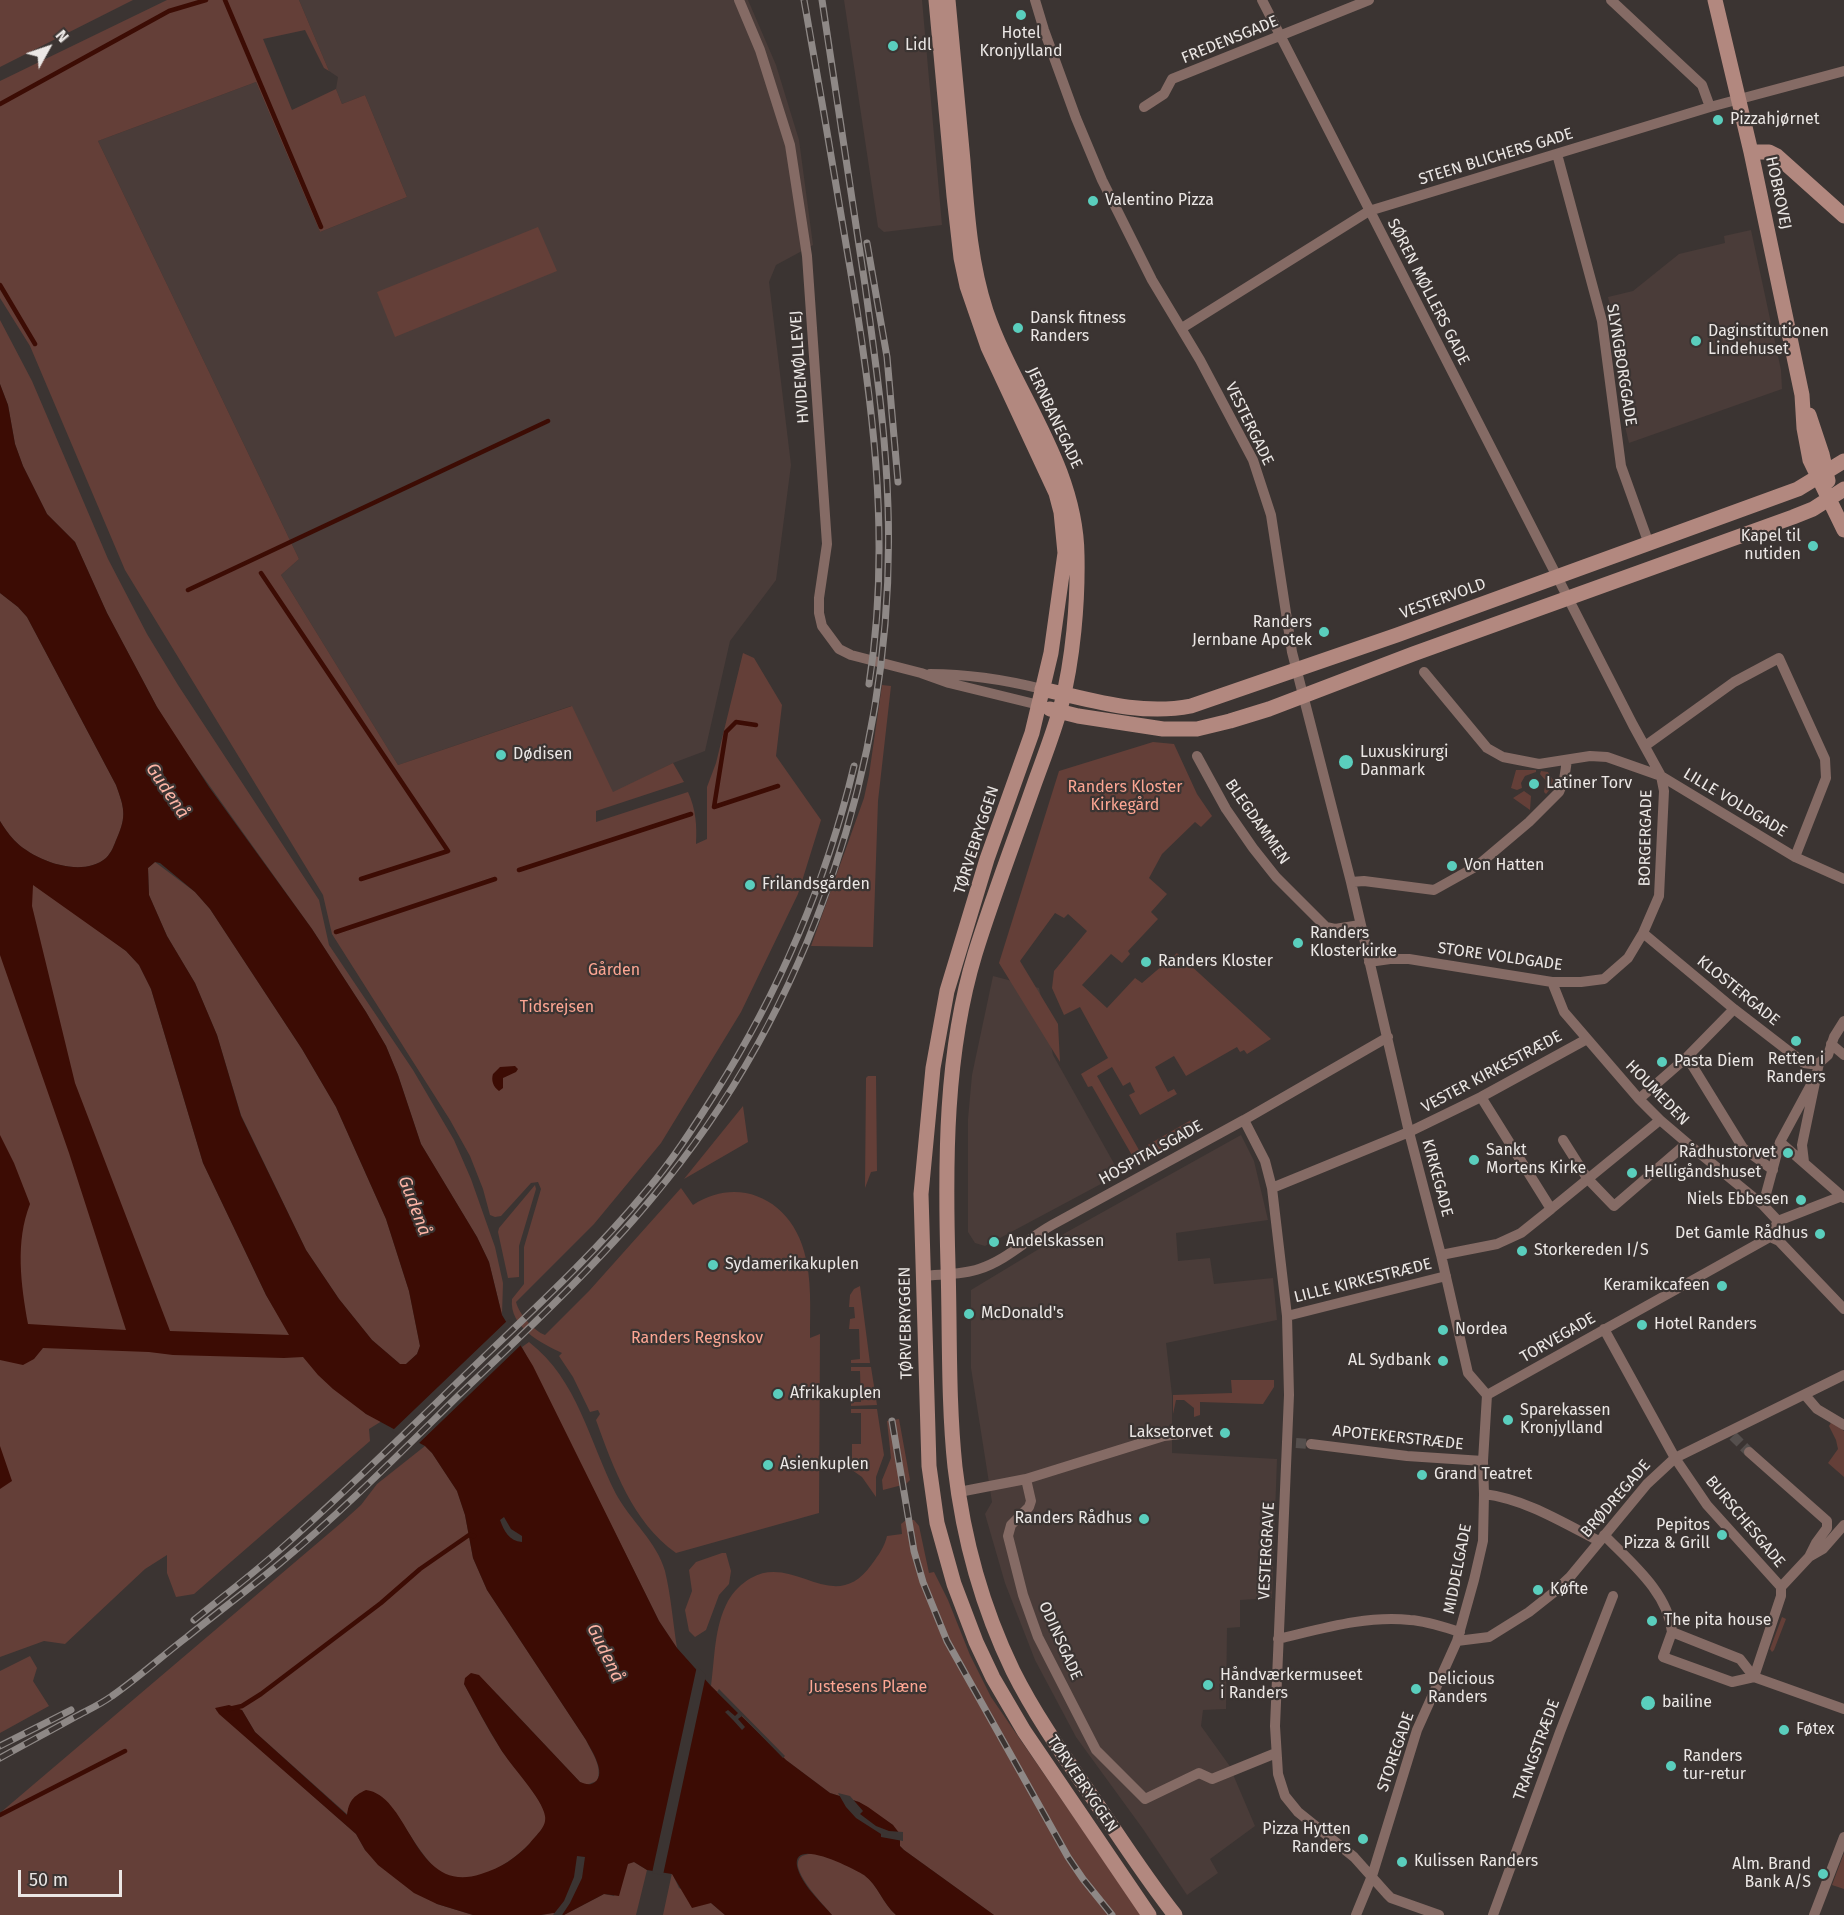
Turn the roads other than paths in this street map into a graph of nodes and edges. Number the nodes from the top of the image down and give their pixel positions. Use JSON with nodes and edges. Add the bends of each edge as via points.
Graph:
{"nodes":[{"id":1,"x":739,"y":0,"type":"edge"},
{"id":2,"x":936,"y":0,"type":"edge"},
{"id":3,"x":948,"y":0,"type":"edge"},
{"id":4,"x":1035,"y":0,"type":"edge"},
{"id":5,"x":1262,"y":0,"type":"edge"},
{"id":6,"x":1369,"y":0,"type":"edge"},
{"id":7,"x":1611,"y":0,"type":"edge"},
{"id":8,"x":1715,"y":0,"type":"edge"},
{"id":9,"x":1281,"y":36,"type":"junction"},
{"id":10,"x":1844,"y":71,"type":"edge"},
{"id":11,"x":1738,"y":99,"type":"junction"},
{"id":12,"x":1144,"y":107,"type":"dead end"},
{"id":13,"x":1710,"y":107,"type":"junction"},
{"id":14,"x":1751,"y":152,"type":"junction"},
{"id":15,"x":1557,"y":154,"type":"junction"},
{"id":16,"x":1369,"y":211,"type":"junction"},
{"id":17,"x":1844,"y":216,"type":"edge"},
{"id":18,"x":1182,"y":328,"type":"junction"},
{"id":19,"x":1844,"y":461,"type":"edge"},
{"id":20,"x":1822,"y":475,"type":"junction"},
{"id":21,"x":1844,"y":489,"type":"edge"},
{"id":22,"x":1831,"y":499,"type":"junction"},
{"id":23,"x":1844,"y":530,"type":"edge"},
{"id":24,"x":1649,"y":544,"type":"junction"},
{"id":25,"x":1558,"y":577,"type":"junction"},
{"id":26,"x":1569,"y":598,"type":"junction"},
{"id":27,"x":1296,"y":670,"type":"junction"},
{"id":28,"x":1425,"y":672,"type":"dead end"},
{"id":29,"x":921,"y":673,"type":"junction"},
{"id":30,"x":1042,"y":689,"type":"junction"},
{"id":31,"x":1064,"y":694,"type":"junction"},
{"id":32,"x":1303,"y":696,"type":"junction"},
{"id":33,"x":1039,"y":705,"type":"junction"},
{"id":34,"x":1060,"y":712,"type":"junction"},
{"id":35,"x":1645,"y":746,"type":"junction"},
{"id":36,"x":1197,"y":756,"type":"dead end"},
{"id":37,"x":1567,"y":760,"type":"junction"},
{"id":38,"x":1661,"y":776,"type":"junction"},
{"id":39,"x":1795,"y":857,"type":"junction"},
{"id":40,"x":1844,"y":879,"type":"edge"},
{"id":41,"x":1351,"y":882,"type":"junction"},
{"id":42,"x":1360,"y":925,"type":"junction"},
{"id":43,"x":1643,"y":933,"type":"junction"},
{"id":44,"x":1369,"y":962,"type":"junction"},
{"id":45,"x":1552,"y":982,"type":"junction"},
{"id":46,"x":1734,"y":1009,"type":"junction"},
{"id":47,"x":1844,"y":1021,"type":"edge"},
{"id":48,"x":1388,"y":1037,"type":"junction"},
{"id":49,"x":1587,"y":1039,"type":"junction"},
{"id":50,"x":1831,"y":1044,"type":"junction"},
{"id":51,"x":1844,"y":1055,"type":"edge"},
{"id":52,"x":1687,"y":1057,"type":"junction"},
{"id":53,"x":1819,"y":1063,"type":"junction"},
{"id":54,"x":1814,"y":1079,"type":"junction"},
{"id":55,"x":1481,"y":1097,"type":"junction"},
{"id":56,"x":1639,"y":1099,"type":"junction"},
{"id":57,"x":1244,"y":1120,"type":"junction"},
{"id":58,"x":1660,"y":1120,"type":"junction"},
{"id":59,"x":1409,"y":1132,"type":"junction"},
{"id":60,"x":1563,"y":1140,"type":"dead end"},
{"id":61,"x":1780,"y":1142,"type":"junction"},
{"id":62,"x":1687,"y":1143,"type":"junction"},
{"id":63,"x":1804,"y":1162,"type":"junction"},
{"id":64,"x":1773,"y":1170,"type":"junction"},
{"id":65,"x":1587,"y":1178,"type":"junction"},
{"id":66,"x":1272,"y":1188,"type":"junction"},
{"id":67,"x":1843,"y":1197,"type":"edge"},
{"id":68,"x":1763,"y":1205,"type":"junction"},
{"id":69,"x":1551,"y":1209,"type":"junction"},
{"id":70,"x":1778,"y":1221,"type":"junction"},
{"id":71,"x":1770,"y":1237,"type":"junction"},
{"id":72,"x":1442,"y":1255,"type":"junction"},
{"id":73,"x":948,"y":1273,"type":"junction"},
{"id":74,"x":923,"y":1275,"type":"junction"},
{"id":75,"x":1446,"y":1275,"type":"junction"},
{"id":76,"x":1844,"y":1309,"type":"edge"},
{"id":77,"x":1287,"y":1316,"type":"junction"},
{"id":78,"x":1604,"y":1329,"type":"junction"},
{"id":79,"x":1844,"y":1375,"type":"edge"},
{"id":80,"x":1486,"y":1395,"type":"junction"},
{"id":81,"x":1805,"y":1395,"type":"junction"},
{"id":82,"x":1844,"y":1425,"type":"edge"},
{"id":83,"x":1188,"y":1433,"type":"dead end"},
{"id":84,"x":1311,"y":1444,"type":"tunnel mouth"},
{"id":85,"x":1749,"y":1452,"type":"tunnel mouth"},
{"id":86,"x":1675,"y":1458,"type":"junction"},
{"id":87,"x":1483,"y":1461,"type":"junction"},
{"id":88,"x":1026,"y":1479,"type":"junction"},
{"id":89,"x":958,"y":1492,"type":"junction"},
{"id":90,"x":1484,"y":1494,"type":"junction"},
{"id":91,"x":1844,"y":1525,"type":"edge"},
{"id":92,"x":1601,"y":1538,"type":"junction"},
{"id":93,"x":1809,"y":1557,"type":"junction"},
{"id":94,"x":1781,"y":1587,"type":"junction"},
{"id":95,"x":1613,"y":1596,"type":"dead end"},
{"id":96,"x":1672,"y":1632,"type":"junction"},
{"id":97,"x":1458,"y":1636,"type":"junction"},
{"id":98,"x":1278,"y":1639,"type":"junction"},
{"id":99,"x":1754,"y":1677,"type":"junction"},
{"id":100,"x":1844,"y":1710,"type":"edge"},
{"id":101,"x":1276,"y":1753,"type":"junction"},
{"id":102,"x":1844,"y":1837,"type":"edge"},
{"id":103,"x":1372,"y":1876,"type":"junction"},
{"id":104,"x":1815,"y":1912,"type":"edge"},
{"id":105,"x":1149,"y":1915,"type":"edge"},
{"id":106,"x":1175,"y":1915,"type":"edge"},
{"id":107,"x":1356,"y":1915,"type":"edge"},
{"id":108,"x":1439,"y":1915,"type":"edge"},
{"id":109,"x":1492,"y":1915,"type":"edge"}],
"edges":[{"from":1,"to":29,"type":"street","name":"HVIDEMØLLEVEJ","via":[[760,50],[790,144],[807,256],[827,544],[819,613],[822,626],[839,649],[851,655]]},
{"from":2,"to":30,"type":"main road","name":"JERNBANEGADE","via":[[957,226],[967,286],[987,347],[1048,474],[1061,512],[1065,553]]},
{"from":3,"to":31,"type":"main road","name":"JERNBANEGADE","via":[[968,225],[978,283],[998,342],[1060,469],[1072,509],[1076,584]]},
{"from":4,"to":18,"type":"street","name":"VESTERGADE","via":[[1102,180],[1152,280]]},
{"from":5,"to":9,"type":"street","name":"SØREN MØLLERS GADE"},
{"from":6,"to":9,"type":"street","name":"FREDENSGADE"},
{"from":7,"to":13,"type":"street","via":[[1702,85]]},
{"from":8,"to":11,"type":"main road","name":"HOBROVEJ"},
{"from":9,"to":12,"type":"street","name":"FREDENSGADE","via":[[1172,79],[1164,94]]},
{"from":9,"to":16,"type":"street","name":"SØREN MØLLERS GADE"},
{"from":10,"to":11,"type":"street","name":"STEEN BLICHERS GADE"},
{"from":11,"to":13,"type":"street","name":"STEEN BLICHERS GADE"},
{"from":11,"to":14,"type":"main road","name":"HOBROVEJ"},
{"from":13,"to":15,"type":"street","name":"STEEN BLICHERS GADE"},
{"from":14,"to":17,"type":"main road","via":[[1777,156]]},
{"from":14,"to":20,"type":"main road","name":"HOBROVEJ"},
{"from":15,"to":16,"type":"street","name":"STEEN BLICHERS GADE"},
{"from":15,"to":24,"type":"street","name":"SLYNGBORGGADE","via":[[1602,321],[1621,465]]},
{"from":16,"to":18,"type":"street","name":"STEEN BLICHERS GADE"},
{"from":16,"to":25,"type":"street","name":"SØREN MØLLERS GADE"},
{"from":18,"to":27,"type":"street","name":"VESTERGADE","via":[[1254,460],[1271,515]]},
{"from":19,"to":20,"type":"main road","name":"VESTERVOLD"},
{"from":20,"to":22,"type":"main road","name":"HOBROVEJ"},
{"from":20,"to":24,"type":"main road","name":"VESTERVOLD","via":[[1798,489]]},
{"from":21,"to":22,"type":"main road"},
{"from":22,"to":23,"type":"main road","name":"HOBROVEJ"},
{"from":22,"to":26,"type":"main road","via":[[1793,517]]},
{"from":24,"to":25,"type":"main road","name":"VESTERVOLD"},
{"from":25,"to":26,"type":"street","name":"SØREN MØLLERS GADE"},
{"from":25,"to":27,"type":"main road","name":"VESTERVOLD"},
{"from":26,"to":32,"type":"main road"},
{"from":26,"to":35,"type":"street","name":"LILLE VOLDGADE"},
{"from":27,"to":31,"type":"main road","name":"VESTERVOLD","via":[[1172,710],[1130,708]]},
{"from":27,"to":32,"type":"street","name":"VESTERGADE"},
{"from":28,"to":37,"type":"street","via":[[1487,748],[1503,757],[1539,764]]},
{"from":29,"to":30,"type":"street","name":"HVIDEMØLLEVEJ"},
{"from":29,"to":33,"type":"street","name":"HVIDEMØLLEVEJ"},
{"from":30,"to":31,"type":"main road","name":"VESTERVOLD"},
{"from":30,"to":33,"type":"main road","name":"TØRVEBRYGGEN"},
{"from":31,"to":34,"type":"main road","name":"JERNBANEGADE"},
{"from":32,"to":34,"type":"main road","via":[[1197,729],[1157,729]]},
{"from":32,"to":41,"type":"street","name":"VESTERGADE"},
{"from":33,"to":34,"type":"main road"},
{"from":33,"to":74,"type":"main road","name":"TØRVEBRYGGEN","via":[[947,991],[925,1137],[921,1194]]},
{"from":34,"to":73,"type":"main road","name":"TØRVEBRYGGEN","via":[[975,953],[963,998],[947,1144]]},
{"from":35,"to":38,"type":"street","name":"LILLE VOLDGADE"},
{"from":35,"to":39,"type":"street","via":[[1734,682],[1779,658],[1825,759],[1826,778]]},
{"from":36,"to":42,"type":"street","name":"BLEGDAMMEN","via":[[1226,809],[1276,876],[1326,927]]},
{"from":37,"to":38,"type":"street","via":[[1607,758]]},
{"from":37,"to":41,"type":"street","via":[[1558,792],[1477,866],[1434,890]]},
{"from":38,"to":39,"type":"street","name":"LILLE VOLDGADE"},
{"from":38,"to":43,"type":"street","name":"BORGERGADE","via":[[1664,791],[1659,896]]},
{"from":39,"to":40,"type":"street","name":"LILLE VOLDGADE"},
{"from":41,"to":42,"type":"street","name":"VESTERGADE"},
{"from":42,"to":44,"type":"street"},
{"from":43,"to":45,"type":"street","name":"STORE VOLDGADE","via":[[1628,958],[1604,979]]},
{"from":43,"to":46,"type":"street","name":"KLOSTERGADE"},
{"from":44,"to":45,"type":"street","name":"STORE VOLDGADE","via":[[1409,959]]},
{"from":44,"to":48,"type":"street","name":"KIRKEGADE"},
{"from":45,"to":49,"type":"street","name":"HOUMEDEN","via":[[1564,1012]]},
{"from":46,"to":52,"type":"street"},
{"from":46,"to":53,"type":"street","name":"KLOSTERGADE","via":[[1804,1063]]},
{"from":47,"to":50,"type":"street"},
{"from":48,"to":57,"type":"street","name":"HOSPITALSGADE"},
{"from":48,"to":59,"type":"street","name":"KIRKEGADE"},
{"from":49,"to":55,"type":"street","name":"VESTER KIRKESTRÆDE"},
{"from":49,"to":56,"type":"street","name":"HOUMEDEN"},
{"from":50,"to":51,"type":"street"},
{"from":50,"to":53,"type":"street","via":[[1828,1055]]},
{"from":52,"to":56,"type":"street"},
{"from":52,"to":64,"type":"street","via":[[1743,1148]]},
{"from":53,"to":54,"type":"street"},
{"from":54,"to":61,"type":"street"},
{"from":54,"to":63,"type":"street","via":[[1802,1145]]},
{"from":55,"to":59,"type":"street","name":"VESTER KIRKESTRÆDE"},
{"from":55,"to":69,"type":"street"},
{"from":56,"to":58,"type":"street","name":"HOUMEDEN"},
{"from":57,"to":66,"type":"street","name":"VESTERGRAVE","via":[[1265,1161]]},
{"from":57,"to":73,"type":"street","name":"HOSPITALSGADE","via":[[1052,1225],[1001,1260],[976,1270]]},
{"from":58,"to":62,"type":"street","name":"HOUMEDEN"},
{"from":58,"to":65,"type":"street"},
{"from":59,"to":66,"type":"street","name":"VESTER KIRKESTRÆDE"},
{"from":59,"to":72,"type":"street","name":"KIRKEGADE"},
{"from":60,"to":65,"type":"street"},
{"from":61,"to":63,"type":"street"},
{"from":61,"to":64,"type":"street"},
{"from":62,"to":65,"type":"street","via":[[1614,1206]]},
{"from":62,"to":68,"type":"street","name":"HOUMEDEN"},
{"from":63,"to":67,"type":"street"},
{"from":64,"to":68,"type":"street"},
{"from":65,"to":69,"type":"street"},
{"from":66,"to":77,"type":"street","name":"VESTERGRAVE"},
{"from":67,"to":70,"type":"street"},
{"from":68,"to":70,"type":"street"},
{"from":69,"to":72,"type":"street","via":[[1521,1233],[1497,1244]]},
{"from":70,"to":71,"type":"street"},
{"from":71,"to":76,"type":"street","via":[[1779,1240]]},
{"from":71,"to":78,"type":"street","name":"TORVEGADE"},
{"from":72,"to":75,"type":"street","name":"KIRKEGADE"},
{"from":73,"to":74,"type":"street","name":"HOSPITALSGADE"},
{"from":73,"to":89,"type":"main road","name":"TØRVEBRYGGEN","via":[[952,1429]]},
{"from":74,"to":105,"type":"main road","name":"TØRVEBRYGGEN","via":[[928,1466],[937,1523],[963,1610],[1009,1707]]},
{"from":75,"to":77,"type":"street","name":"LILLE KIRKESTRÆDE"},
{"from":75,"to":80,"type":"street","name":"KIRKEGADE","via":[[1468,1373]]},
{"from":77,"to":98,"type":"street","name":"VESTERGRAVE","via":[[1291,1443]]},
{"from":78,"to":80,"type":"street","name":"TORVEGADE"},
{"from":78,"to":86,"type":"street","name":"BURSCHESGADE"},
{"from":79,"to":81,"type":"street","name":"BRØDREGADE"},
{"from":80,"to":87,"type":"street","name":"MIDDELGADE"},
{"from":81,"to":82,"type":"street","via":[[1817,1409]]},
{"from":81,"to":86,"type":"street","name":"BRØDREGADE"},
{"from":83,"to":88,"type":"street","via":[[1164,1436]]},
{"from":84,"to":87,"type":"street","name":"APOTEKERSTRÆDE"},
{"from":85,"to":93,"type":"street","via":[[1827,1521],[1827,1528]]},
{"from":86,"to":92,"type":"street","name":"BRØDREGADE"},
{"from":86,"to":94,"type":"street","name":"BURSCHESGADE","via":[[1707,1505]]},
{"from":87,"to":90,"type":"street","name":"MIDDELGADE"},
{"from":88,"to":89,"type":"street"},
{"from":88,"to":101,"type":"street","name":"ODINSGADE","via":[[1031,1501],[1011,1525],[1008,1536],[1023,1595],[1038,1637],[1096,1749],[1145,1799],[1198,1773],[1212,1779]]},
{"from":89,"to":106,"type":"main road","name":"TØRVEBRYGGEN","via":[[974,1566],[1012,1668],[1057,1746]]},
{"from":90,"to":92,"type":"street","via":[[1513,1500]]},
{"from":90,"to":97,"type":"street","name":"MIDDELGADE","via":[[1483,1541]]},
{"from":91,"to":93,"type":"street","via":[[1823,1549]]},
{"from":92,"to":96,"type":"street","via":[[1638,1569],[1658,1594],[1671,1620]]},
{"from":92,"to":97,"type":"street","name":"BRØDREGADE","via":[[1570,1577],[1529,1612],[1489,1637]]},
{"from":93,"to":94,"type":"street"},
{"from":94,"to":99,"type":"street","name":"BURSCHESGADE"},
{"from":95,"to":109,"type":"street","name":"TRANGSTRÆDE"},
{"from":96,"to":99,"type":"street","via":[[1740,1659]]},
{"from":96,"to":99,"type":"street","via":[[1663,1657],[1732,1682]]},
{"from":97,"to":98,"type":"street","via":[[1410,1620],[1381,1619]]},
{"from":97,"to":103,"type":"street","name":"STOREGADE","via":[[1417,1730]]},
{"from":98,"to":101,"type":"street","name":"VESTERGRAVE"},
{"from":99,"to":100,"type":"street"},
{"from":101,"to":103,"type":"street","name":"VESTERGRAVE","via":[[1285,1796]]},
{"from":102,"to":104,"type":"street"},
{"from":103,"to":107,"type":"street","name":"STOREGADE"},
{"from":103,"to":108,"type":"street","name":"VESTERGRAVE","via":[[1391,1898]]}]}
